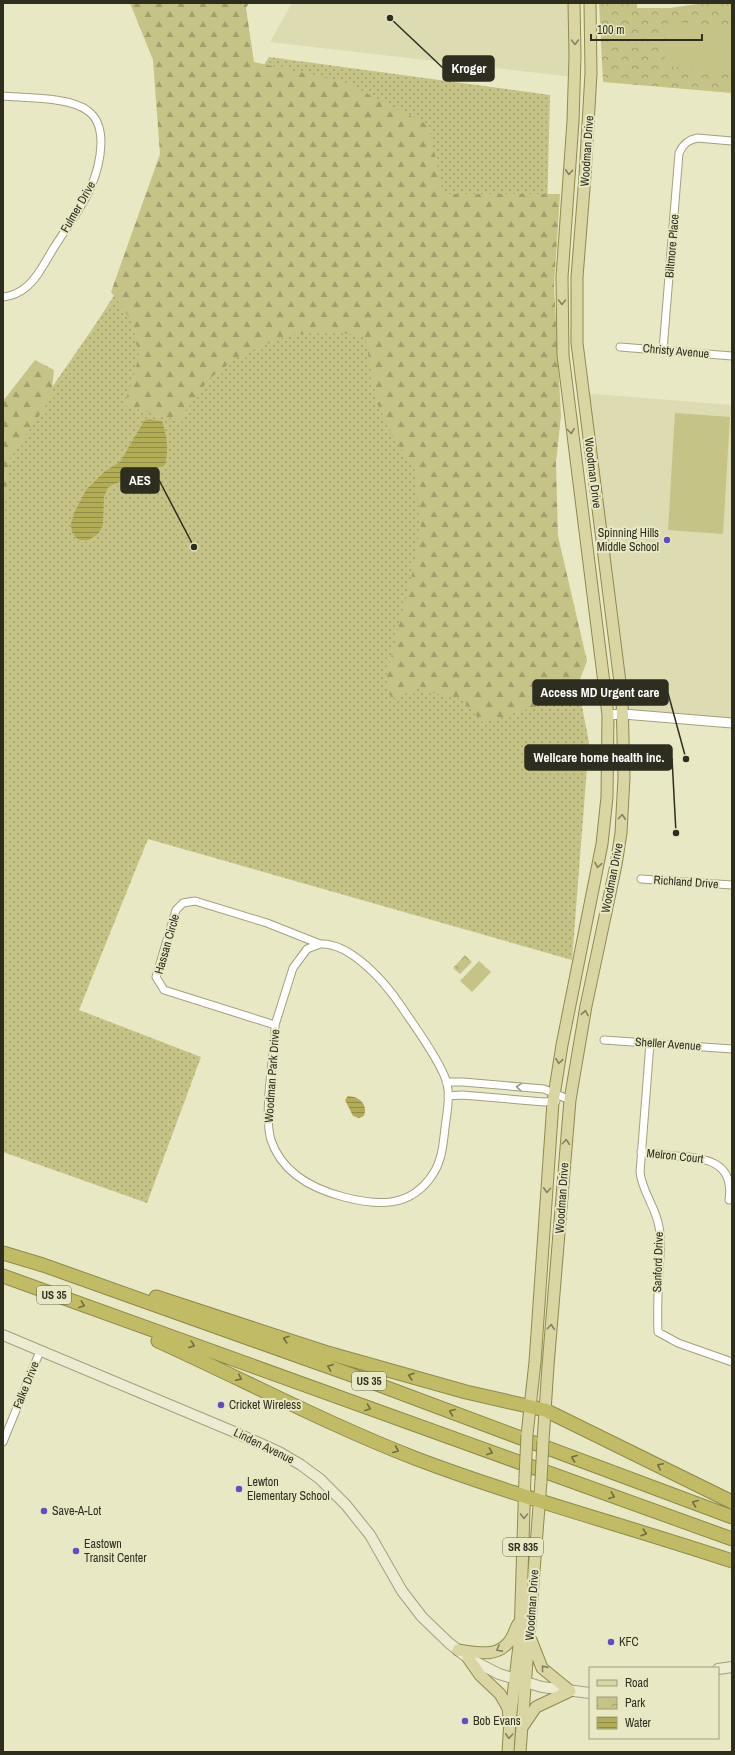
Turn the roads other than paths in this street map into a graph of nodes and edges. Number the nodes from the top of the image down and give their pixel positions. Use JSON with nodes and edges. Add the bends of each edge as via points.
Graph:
{"nodes":[{"id":1,"x":574,"y":3,"type":"edge"},
{"id":2,"x":590,"y":3,"type":"edge"},
{"id":3,"x":3,"y":96,"type":"edge"},
{"id":4,"x":732,"y":141,"type":"edge"},
{"id":5,"x":3,"y":297,"type":"edge"},
{"id":6,"x":620,"y":347,"type":"dead end"},
{"id":7,"x":663,"y":350,"type":"junction"},
{"id":8,"x":732,"y":356,"type":"edge"},
{"id":9,"x":608,"y":714,"type":"junction"},
{"id":10,"x":623,"y":714,"type":"junction"},
{"id":11,"x":732,"y":723,"type":"edge"},
{"id":12,"x":640,"y":879,"type":"dead end"},
{"id":13,"x":732,"y":885,"type":"edge"},
{"id":14,"x":320,"y":944,"type":"junction"},
{"id":15,"x":275,"y":1025,"type":"junction"},
{"id":16,"x":604,"y":1040,"type":"dead end"},
{"id":17,"x":650,"y":1043,"type":"junction"},
{"id":18,"x":732,"y":1049,"type":"edge"},
{"id":19,"x":446,"y":1082,"type":"junction"},
{"id":20,"x":448,"y":1096,"type":"junction"},
{"id":21,"x":554,"y":1098,"type":"junction"},
{"id":22,"x":570,"y":1100,"type":"junction"},
{"id":23,"x":641,"y":1152,"type":"junction"},
{"id":24,"x":729,"y":1200,"type":"dead end"},
{"id":25,"x":3,"y":1253,"type":"edge"},
{"id":26,"x":43,"y":1265,"type":"junction"},
{"id":27,"x":3,"y":1276,"type":"edge"},
{"id":28,"x":103,"y":1313,"type":"junction"},
{"id":29,"x":3,"y":1335,"type":"edge"},
{"id":30,"x":40,"y":1350,"type":"junction"},
{"id":31,"x":732,"y":1362,"type":"edge"},
{"id":32,"x":530,"y":1406,"type":"junction"},
{"id":33,"x":545,"y":1410,"type":"junction"},
{"id":34,"x":3,"y":1442,"type":"edge"},
{"id":35,"x":524,"y":1497,"type":"junction"},
{"id":36,"x":540,"y":1501,"type":"junction"},
{"id":37,"x":732,"y":1502,"type":"edge"},
{"id":38,"x":732,"y":1517,"type":"edge"},
{"id":39,"x":732,"y":1538,"type":"edge"},
{"id":40,"x":732,"y":1561,"type":"edge"},
{"id":41,"x":520,"y":1618,"type":"junction"},
{"id":42,"x":530,"y":1638,"type":"junction"},
{"id":43,"x":458,"y":1650,"type":"junction"},
{"id":44,"x":468,"y":1658,"type":"junction"},
{"id":45,"x":732,"y":1666,"type":"edge"},
{"id":46,"x":719,"y":1669,"type":"edge"},
{"id":47,"x":521,"y":1679,"type":"junction"},
{"id":48,"x":570,"y":1691,"type":"junction"},
{"id":49,"x":589,"y":1693,"type":"edge"},
{"id":50,"x":510,"y":1721,"type":"junction"},
{"id":51,"x":522,"y":1727,"type":"junction"},
{"id":52,"x":508,"y":1752,"type":"edge"},
{"id":53,"x":520,"y":1752,"type":"edge"}],
"edges":[{"from":1,"to":9,"type":"main road","name":"Woodman Drive","one_way":true,"via":[[574,81],[562,271],[563,355]]},
{"from":2,"to":10,"type":"main road","name":"Woodman Drive","via":[[591,73],[577,277],[577,343]]},
{"from":3,"to":5,"type":"street","name":"Fulmer Drive","via":[[76,103],[95,117],[101,139],[101,156],[96,178],[88,194],[32,282],[19,292]]},
{"from":4,"to":7,"type":"street","name":"Biltmore Place","via":[[697,138],[685,143],[679,153]]},
{"from":6,"to":7,"type":"street","name":"Christy Avenue"},
{"from":7,"to":8,"type":"street","name":"Christy Avenue"},
{"from":9,"to":10,"type":"street"},
{"from":9,"to":21,"type":"main road","name":"Woodman Drive","one_way":true,"via":[[607,796],[602,844]]},
{"from":10,"to":11,"type":"street"},
{"from":22,"to":10,"type":"main road","name":"Woodman Drive","one_way":true,"via":[[621,833],[624,778]]},
{"from":12,"to":13,"type":"street","name":"Richland Drive"},
{"from":14,"to":15,"type":"street","name":"Woodman Park Drive","via":[[307,949],[298,960],[291,973]]},
{"from":14,"to":15,"type":"street","name":"Hassan Circle","via":[[267,923],[194,901],[183,903],[176,910],[156,977],[164,990]]},
{"from":14,"to":19,"type":"street","name":"Woodman Park Drive","via":[[343,948],[387,988],[418,1031]]},
{"from":15,"to":20,"type":"street","name":"Woodman Park Drive","via":[[268,1119],[271,1139],[279,1157],[292,1172],[325,1192],[379,1204],[398,1201],[416,1192],[439,1163]]},
{"from":16,"to":17,"type":"street","name":"Sheller Avenue"},
{"from":17,"to":18,"type":"street","name":"Sheller Avenue"},
{"from":17,"to":23,"type":"street","name":"Sanford Drive"},
{"from":19,"to":20,"type":"street","name":"Woodman Park Drive"},
{"from":21,"to":19,"type":"street","one_way":true,"via":[[544,1089]]},
{"from":20,"to":21,"type":"street","via":[[544,1102]]},
{"from":21,"to":22,"type":"street"},
{"from":21,"to":32,"type":"main road","name":"Woodman Drive","one_way":true},
{"from":33,"to":22,"type":"main road","name":"Woodman Drive","one_way":true},
{"from":23,"to":24,"type":"street","name":"Melron Court","via":[[710,1160],[725,1173],[730,1186]]},
{"from":23,"to":31,"type":"street","name":"Sanford Drive","via":[[641,1180],[657,1216],[660,1236],[656,1314],[658,1332]]},
{"from":25,"to":26,"type":"highway","number":"US 35"},
{"from":32,"to":26,"type":"highway","one_way":true,"via":[[466,1392],[324,1352],[176,1303]]},
{"from":38,"to":26,"type":"highway","number":"US 35","one_way":true,"via":[[381,1386]]},
{"from":27,"to":28,"type":"highway","number":"US 35","one_way":true},
{"from":28,"to":35,"type":"highway","one_way":true,"via":[[157,1341],[347,1429],[417,1459]]},
{"from":28,"to":39,"type":"highway","number":"US 35","one_way":true},
{"from":29,"to":30,"type":"main road","name":"Linden Avenue"},
{"from":30,"to":34,"type":"street","name":"Falke Drive"},
{"from":30,"to":43,"type":"main road","name":"Linden Avenue","via":[[232,1431],[301,1465],[320,1479],[346,1505],[370,1535],[388,1569],[414,1607]]},
{"from":32,"to":33,"type":"highway"},
{"from":32,"to":35,"type":"main road","name":"Woodman Drive","number":"SR 835","bridge":true},
{"from":33,"to":36,"type":"main road","name":"Woodman Drive","number":"SR 835","bridge":true},
{"from":37,"to":33,"type":"highway","one_way":true},
{"from":35,"to":36,"type":"highway"},
{"from":35,"to":41,"type":"main road","name":"Woodman Drive","number":"SR 835","one_way":true},
{"from":36,"to":40,"type":"highway","one_way":true},
{"from":36,"to":42,"type":"main road","name":"Woodman Drive","number":"SR 835"},
{"from":41,"to":43,"type":"main road","one_way":true,"via":[[509,1642],[499,1650],[488,1653]]},
{"from":41,"to":47,"type":"main road","name":"Woodman Drive","number":"SR 835"},
{"from":42,"to":47,"type":"main road","name":"Woodman Drive","number":"SR 835"},
{"from":48,"to":42,"type":"main road","one_way":true,"via":[[542,1668]]},
{"from":43,"to":44,"type":"main road","name":"Linden Avenue"},
{"from":44,"to":47,"type":"main road","name":"Linden Avenue","via":[[499,1674]]},
{"from":44,"to":50,"type":"main road","via":[[486,1682],[500,1694],[508,1708]]},
{"from":45,"to":46,"type":"main road"},
{"from":47,"to":48,"type":"main road","name":"Linden Avenue","via":[[542,1687]]},
{"from":47,"to":50,"type":"main road","name":"Woodman Drive","number":"SR 835"},
{"from":47,"to":51,"type":"main road","name":"Woodman Drive","number":"SR 835"},
{"from":48,"to":49,"type":"main road","name":"Linden Avenue"},
{"from":48,"to":51,"type":"main road","via":[[536,1707]]},
{"from":50,"to":52,"type":"main road","name":"Woodman Drive","number":"SR 835","one_way":true},
{"from":51,"to":53,"type":"main road","name":"Woodman Drive","number":"SR 835"}]}
